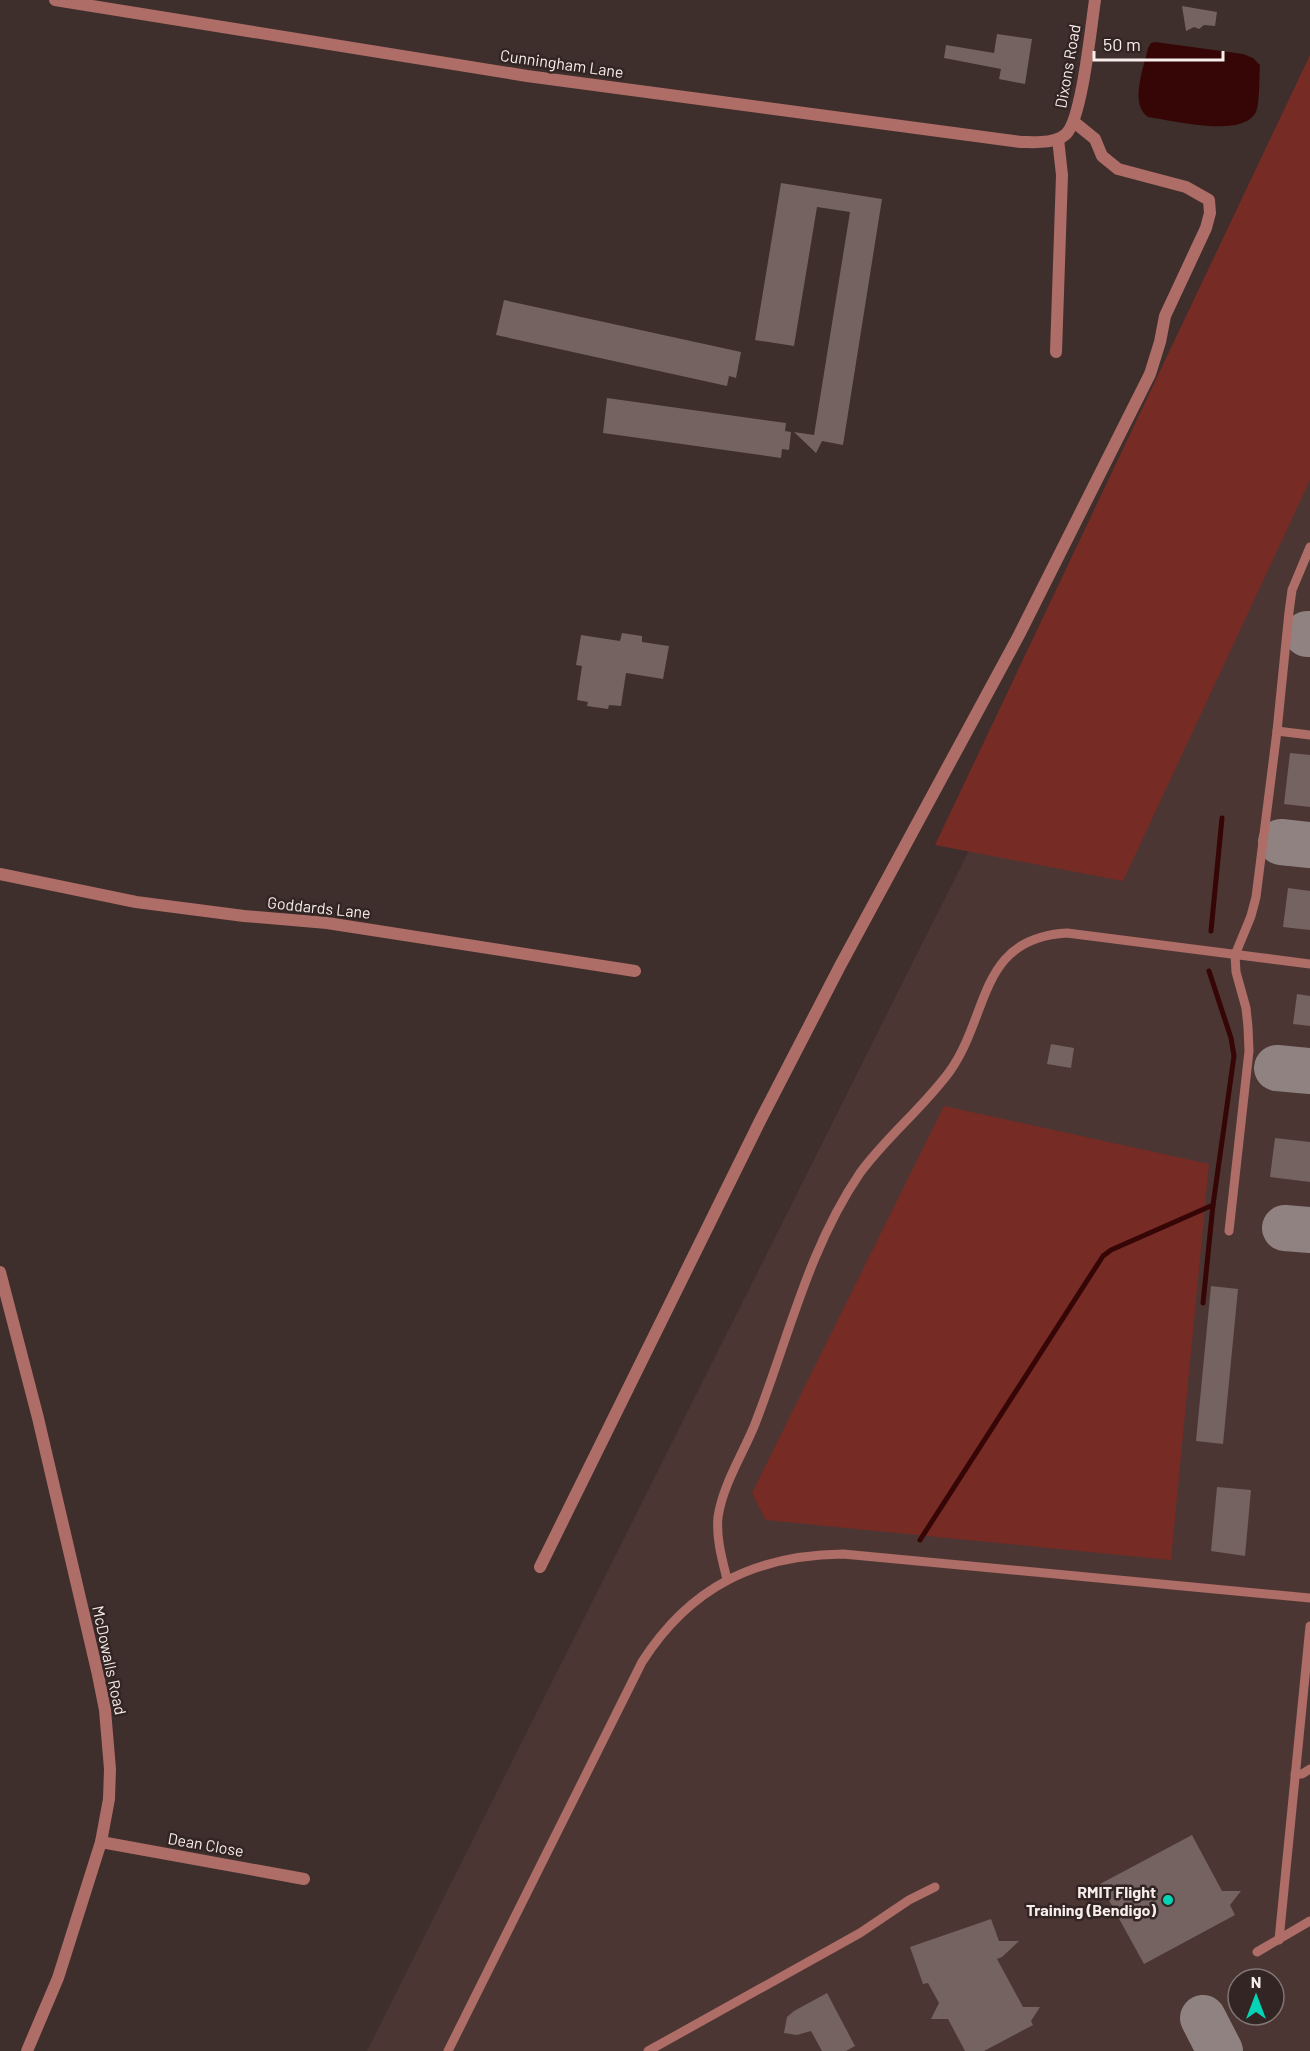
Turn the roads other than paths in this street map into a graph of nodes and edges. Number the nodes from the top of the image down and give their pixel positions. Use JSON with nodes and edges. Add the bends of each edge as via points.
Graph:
{"nodes":[{"id":1,"x":55,"y":0,"type":"edge"},
{"id":2,"x":1095,"y":0,"type":"edge"},
{"id":3,"x":1074,"y":122,"type":"junction"},
{"id":4,"x":1062,"y":137,"type":"junction"},
{"id":5,"x":1056,"y":352,"type":"dead end"},
{"id":6,"x":1309,"y":552,"type":"edge"},
{"id":7,"x":1277,"y":731,"type":"junction"},
{"id":8,"x":1310,"y":735,"type":"edge"},
{"id":9,"x":0,"y":873,"type":"edge"},
{"id":10,"x":1235,"y":954,"type":"junction"},
{"id":11,"x":1310,"y":964,"type":"edge"},
{"id":12,"x":634,"y":972,"type":"dead end"},
{"id":13,"x":1228,"y":1231,"type":"dead end"},
{"id":14,"x":0,"y":1272,"type":"edge"},
{"id":15,"x":540,"y":1567,"type":"dead end"},
{"id":16,"x":727,"y":1579,"type":"junction"},
{"id":17,"x":1310,"y":1598,"type":"edge"},
{"id":18,"x":1310,"y":1626,"type":"edge"},
{"id":19,"x":1307,"y":1679,"type":"edge"},
{"id":20,"x":1310,"y":1769,"type":"edge"},
{"id":21,"x":1295,"y":1774,"type":"junction"},
{"id":22,"x":101,"y":1842,"type":"junction"},
{"id":23,"x":304,"y":1879,"type":"dead end"},
{"id":24,"x":935,"y":1887,"type":"dead end"},
{"id":25,"x":1310,"y":1921,"type":"edge"},
{"id":26,"x":1279,"y":1940,"type":"junction"},
{"id":27,"x":1257,"y":1952,"type":"dead end"},
{"id":28,"x":27,"y":2051,"type":"edge"},
{"id":29,"x":448,"y":2051,"type":"edge"},
{"id":30,"x":648,"y":2051,"type":"edge"}],
"edges":[{"from":1,"to":4,"type":"street","name":"Cunningham Lane","via":[[527,76],[1021,142]]},
{"from":2,"to":3,"type":"street","name":"Dixons Road"},
{"from":3,"to":4,"type":"street","name":"Dixons Road"},
{"from":3,"to":15,"type":"street","via":[[1095,139],[1102,156],[1118,169],[1186,187],[1209,200],[1206,228],[1165,315],[1150,374],[1019,635],[761,1119]]},
{"from":4,"to":5,"type":"street"},
{"from":6,"to":7,"type":"lane","via":[[1290,601]]},
{"from":7,"to":8,"type":"lane"},
{"from":7,"to":10,"type":"lane","via":[[1256,897]]},
{"from":9,"to":12,"type":"street","name":"Goddards Lane","via":[[136,902],[337,924]]},
{"from":10,"to":11,"type":"lane"},
{"from":10,"to":13,"type":"lane","via":[[1249,1051]]},
{"from":10,"to":16,"type":"lane","via":[[1058,933],[1020,946],[997,968],[950,1070],[860,1174],[825,1237],[803,1287],[756,1423],[722,1501],[717,1528]]},
{"from":14,"to":22,"type":"street","name":"McDowalls Road","via":[[105,1710],[110,1769]]},
{"from":16,"to":17,"type":"lane","via":[[778,1561],[843,1554]]},
{"from":16,"to":29,"type":"lane","via":[[690,1604],[642,1662]]},
{"from":18,"to":19,"type":"lane"},
{"from":19,"to":21,"type":"lane"},
{"from":20,"to":21,"type":"lane"},
{"from":21,"to":26,"type":"lane"},
{"from":22,"to":23,"type":"street","name":"Dean Close"},
{"from":22,"to":28,"type":"street","name":"McDowalls Road","via":[[58,1978]]},
{"from":24,"to":30,"type":"lane"},
{"from":25,"to":26,"type":"lane"},
{"from":26,"to":27,"type":"lane"}]}
